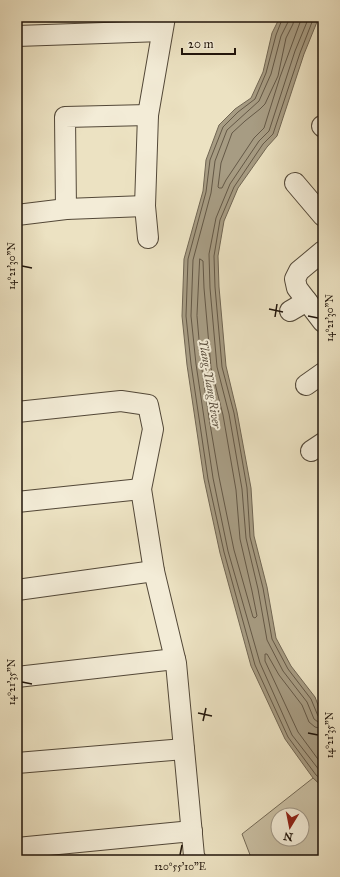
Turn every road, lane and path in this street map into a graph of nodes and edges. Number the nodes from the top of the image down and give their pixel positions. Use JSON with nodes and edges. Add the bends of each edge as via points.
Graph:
{"nodes":[{"id":1,"x":163,"y":24,"type":"edge"},
{"id":2,"x":17,"y":36,"type":"edge"},
{"id":3,"x":148,"y":115,"type":"junction"},
{"id":4,"x":295,"y":183,"type":"dead end"},
{"id":5,"x":145,"y":206,"type":"junction"},
{"id":6,"x":66,"y":209,"type":"junction"},
{"id":7,"x":17,"y":215,"type":"edge"},
{"id":8,"x":323,"y":216,"type":"edge"},
{"id":9,"x":148,"y":238,"type":"dead end"},
{"id":10,"x":323,"y":251,"type":"edge"},
{"id":11,"x":323,"y":322,"type":"edge"},
{"id":12,"x":323,"y":373,"type":"edge"},
{"id":13,"x":306,"y":385,"type":"dead end"},
{"id":14,"x":17,"y":412,"type":"edge"},
{"id":15,"x":141,"y":489,"type":"junction"},
{"id":16,"x":17,"y":502,"type":"edge"},
{"id":17,"x":154,"y":571,"type":"junction"},
{"id":18,"x":17,"y":590,"type":"edge"},
{"id":19,"x":175,"y":659,"type":"junction"},
{"id":20,"x":17,"y":677,"type":"edge"},
{"id":21,"x":184,"y":749,"type":"junction"},
{"id":22,"x":17,"y":763,"type":"edge"},
{"id":23,"x":192,"y":831,"type":"junction"},
{"id":24,"x":17,"y":848,"type":"edge"},
{"id":25,"x":196,"y":860,"type":"edge"}],
"edges":[{"from":1,"to":2,"type":"street"},
{"from":1,"to":3,"type":"street"},
{"from":3,"to":5,"type":"street"},
{"from":3,"to":6,"type":"street","via":[[64,117]]},
{"from":4,"to":8,"type":"street"},
{"from":5,"to":6,"type":"street"},
{"from":5,"to":9,"type":"street"},
{"from":6,"to":7,"type":"street"},
{"from":10,"to":11,"type":"street","via":[[299,270],[295,279],[298,306]]},
{"from":12,"to":13,"type":"street"},
{"from":14,"to":15,"type":"street","via":[[121,401],[148,405],[153,429]]},
{"from":15,"to":16,"type":"street"},
{"from":15,"to":17,"type":"street"},
{"from":17,"to":18,"type":"street"},
{"from":17,"to":19,"type":"street"},
{"from":19,"to":20,"type":"street"},
{"from":19,"to":21,"type":"street"},
{"from":21,"to":22,"type":"street"},
{"from":21,"to":23,"type":"street"},
{"from":23,"to":24,"type":"street"},
{"from":23,"to":25,"type":"street"}]}
